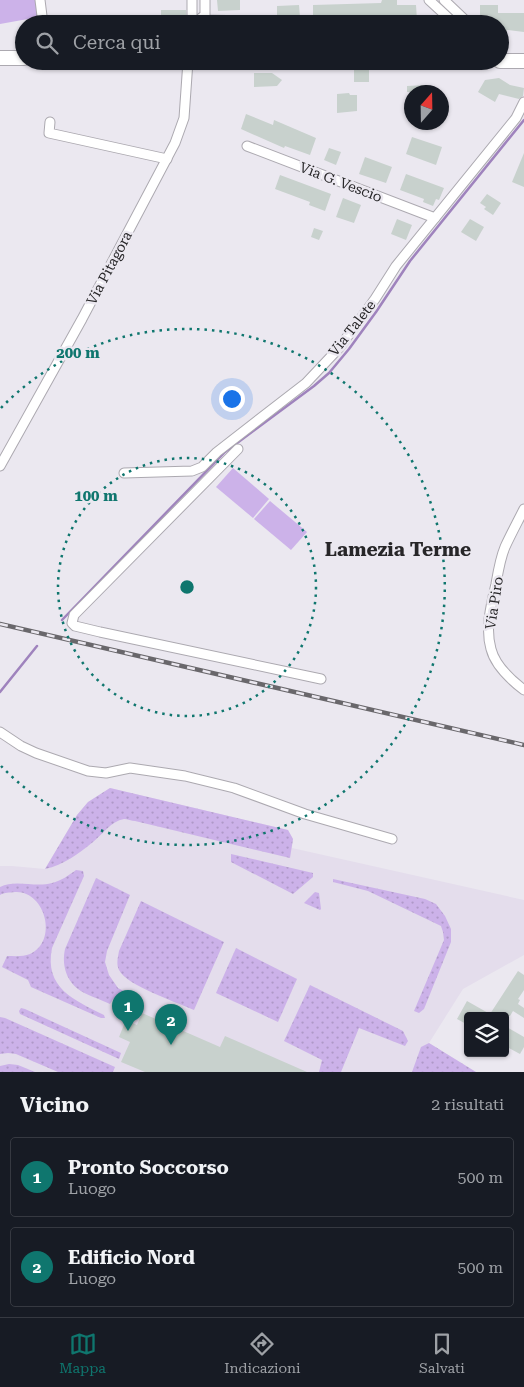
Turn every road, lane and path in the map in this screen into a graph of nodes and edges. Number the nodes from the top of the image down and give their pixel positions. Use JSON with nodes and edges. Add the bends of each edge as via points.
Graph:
{"nodes":[{"id":1,"x":40,"y":0,"type":"edge"},
{"id":2,"x":192,"y":0,"type":"edge"},
{"id":3,"x":205,"y":0,"type":"edge"},
{"id":4,"x":429,"y":0,"type":"edge"},
{"id":5,"x":444,"y":0,"type":"edge"},
{"id":6,"x":42,"y":15,"type":"edge"},
{"id":7,"x":194,"y":15,"type":"edge"},
{"id":8,"x":205,"y":15,"type":"edge"},
{"id":9,"x":445,"y":15,"type":"edge"},
{"id":10,"x":460,"y":15,"type":"edge"},
{"id":11,"x":0,"y":58,"type":"edge"},
{"id":12,"x":15,"y":58,"type":"edge"},
{"id":13,"x":509,"y":61,"type":"edge"},
{"id":14,"x":524,"y":61,"type":"edge"},
{"id":15,"x":187,"y":70,"type":"edge"},
{"id":16,"x":524,"y":102,"type":"edge"},
{"id":17,"x":50,"y":122,"type":"dead end"},
{"id":18,"x":246,"y":146,"type":"dead end"},
{"id":19,"x":166,"y":159,"type":"junction"},
{"id":20,"x":435,"y":218,"type":"junction"},
{"id":21,"x":238,"y":449,"type":"dead end"},
{"id":22,"x":0,"y":466,"type":"edge"},
{"id":23,"x":198,"y":469,"type":"junction"},
{"id":24,"x":124,"y":473,"type":"dead end"},
{"id":25,"x":208,"y":479,"type":"junction"},
{"id":26,"x":524,"y":509,"type":"edge"},
{"id":27,"x":321,"y":679,"type":"dead end"},
{"id":28,"x":524,"y":690,"type":"edge"},
{"id":29,"x":0,"y":732,"type":"edge"},
{"id":30,"x":392,"y":839,"type":"dead end"}],
"edges":[{"from":1,"to":6,"type":"street"},
{"from":2,"to":7,"type":"street"},
{"from":3,"to":8,"type":"street"},
{"from":4,"to":9,"type":"street"},
{"from":5,"to":10,"type":"street"},
{"from":11,"to":12,"type":"main road"},
{"from":13,"to":14,"type":"main road"},
{"from":15,"to":19,"type":"street","name":"Via Pitagora","via":[[184,118]]},
{"from":16,"to":20,"type":"street","name":"Via Talete","via":[[516,118]]},
{"from":17,"to":19,"type":"street","via":[[49,133]]},
{"from":18,"to":20,"type":"street","name":"Via G. Vescio"},
{"from":19,"to":22,"type":"street","name":"Via Pitagora"},
{"from":20,"to":23,"type":"street","name":"Via Talete","via":[[396,266],[339,348],[306,383]]},
{"from":21,"to":25,"type":"street"},
{"from":23,"to":24,"type":"street"},
{"from":23,"to":25,"type":"street"},
{"from":25,"to":27,"type":"street","via":[[74,615],[72,623],[100,632]]},
{"from":26,"to":28,"type":"street","name":"Via Piro","via":[[502,557],[489,614],[488,637],[491,651],[500,666]]},
{"from":29,"to":30,"type":"street","via":[[36,753],[88,771],[106,773],[130,768],[185,776],[234,788],[305,814]]}]}
